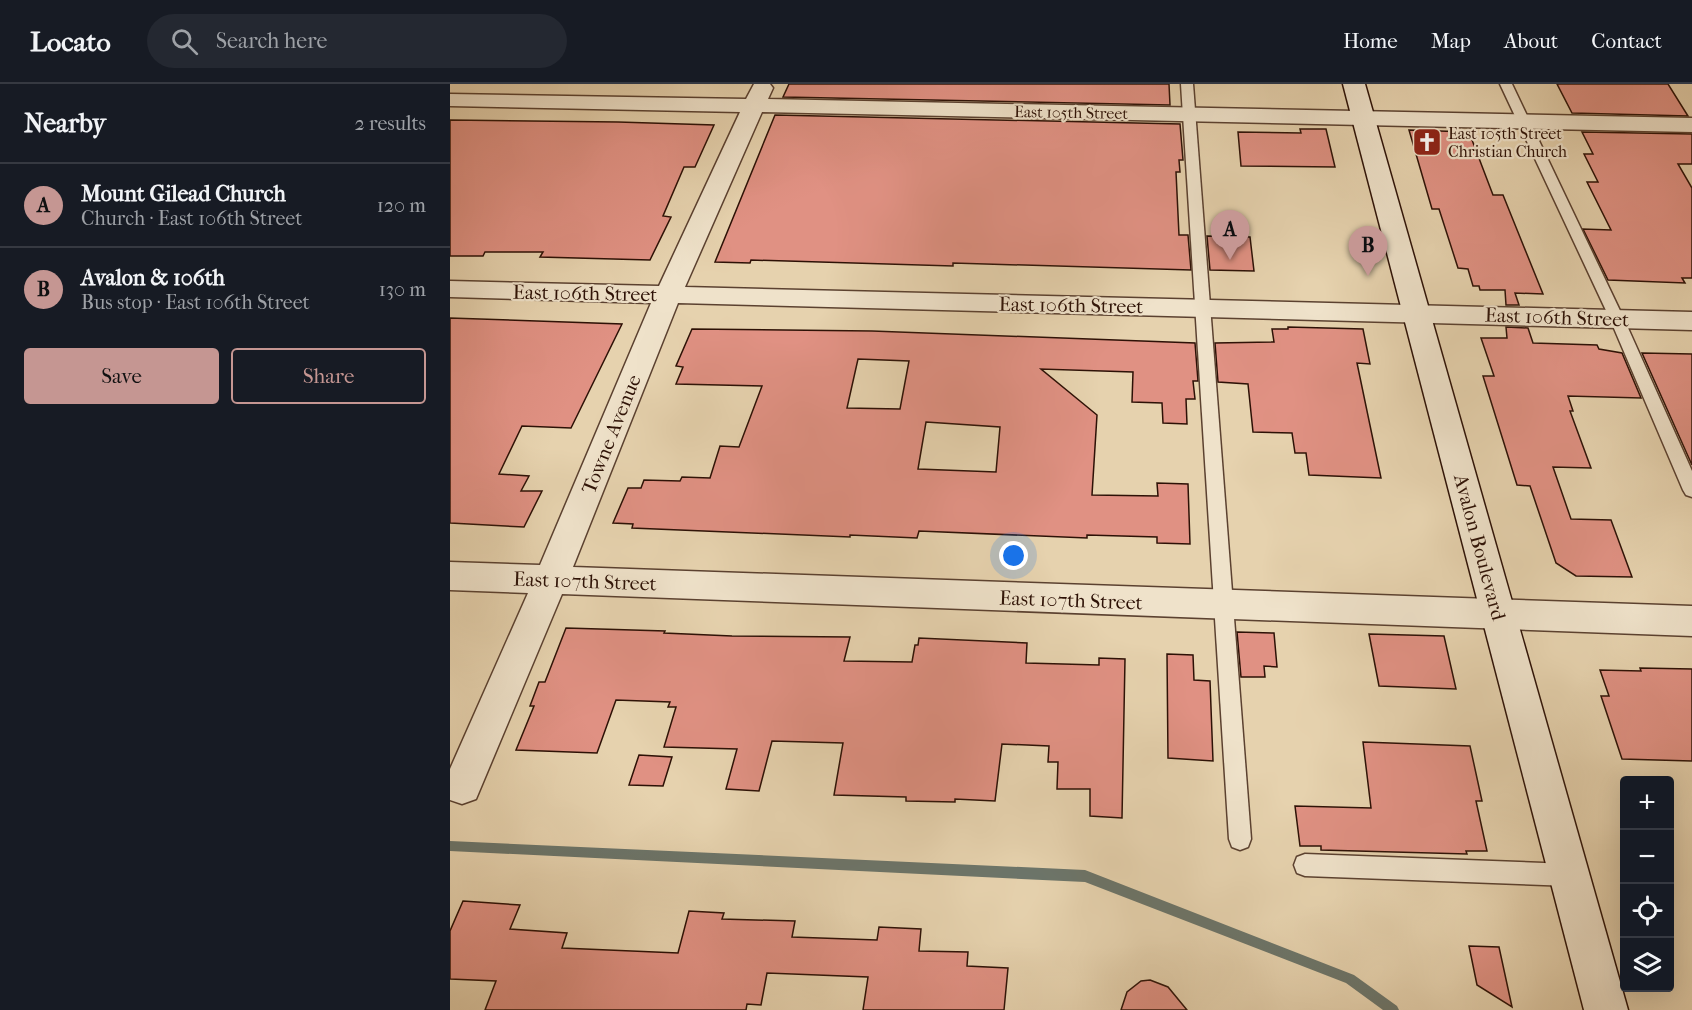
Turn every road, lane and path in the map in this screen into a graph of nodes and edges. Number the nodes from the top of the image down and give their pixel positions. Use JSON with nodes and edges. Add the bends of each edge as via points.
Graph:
{"nodes":[{"id":1,"x":1187,"y":84,"type":"edge"},
{"id":2,"x":1354,"y":84,"type":"edge"},
{"id":3,"x":1506,"y":84,"type":"edge"},
{"id":4,"x":759,"y":95,"type":"edge"},
{"id":5,"x":450,"y":100,"type":"edge"},
{"id":6,"x":1188,"y":114,"type":"junction"},
{"id":7,"x":1362,"y":117,"type":"junction"},
{"id":8,"x":1523,"y":122,"type":"junction"},
{"id":9,"x":1692,"y":125,"type":"edge"},
{"id":10,"x":450,"y":290,"type":"edge"},
{"id":11,"x":668,"y":295,"type":"junction"},
{"id":12,"x":1203,"y":309,"type":"junction"},
{"id":13,"x":1415,"y":313,"type":"junction"},
{"id":14,"x":1617,"y":319,"type":"junction"},
{"id":15,"x":1692,"y":321,"type":"edge"},
{"id":16,"x":1692,"y":490,"type":"edge"},
{"id":17,"x":450,"y":576,"type":"edge"},
{"id":18,"x":551,"y":579,"type":"junction"},
{"id":19,"x":1224,"y":606,"type":"junction"},
{"id":20,"x":1499,"y":614,"type":"junction"},
{"id":21,"x":1692,"y":621,"type":"edge"},
{"id":22,"x":462,"y":786,"type":"dead end"},
{"id":23,"x":1240,"y":839,"type":"dead end"},
{"id":24,"x":1305,"y":865,"type":"dead end"},
{"id":25,"x":1570,"y":875,"type":"junction"},
{"id":26,"x":1606,"y":1010,"type":"edge"}],
"edges":[{"from":1,"to":6,"type":"lane"},
{"from":2,"to":7,"type":"street","name":"Avalon Boulevard"},
{"from":3,"to":8,"type":"lane"},
{"from":4,"to":5,"type":"street","name":"East 105th Street"},
{"from":4,"to":6,"type":"street","name":"East 105th Street"},
{"from":4,"to":11,"type":"street","name":"Towne Avenue"},
{"from":6,"to":7,"type":"street","name":"East 105th Street"},
{"from":6,"to":12,"type":"lane"},
{"from":7,"to":8,"type":"street","name":"East 105th Street"},
{"from":7,"to":13,"type":"street","name":"Avalon Boulevard"},
{"from":8,"to":9,"type":"street","name":"East 105th Street"},
{"from":8,"to":14,"type":"lane"},
{"from":10,"to":11,"type":"street","name":"East 106th Street"},
{"from":11,"to":12,"type":"street","name":"East 106th Street"},
{"from":11,"to":18,"type":"street","name":"Towne Avenue"},
{"from":12,"to":13,"type":"street","name":"East 106th Street"},
{"from":12,"to":19,"type":"lane"},
{"from":13,"to":14,"type":"street","name":"East 106th Street"},
{"from":13,"to":20,"type":"street","name":"Avalon Boulevard"},
{"from":14,"to":15,"type":"street","name":"East 106th Street"},
{"from":14,"to":16,"type":"lane"},
{"from":17,"to":18,"type":"street","name":"East 107th Street"},
{"from":18,"to":19,"type":"street","name":"East 107th Street"},
{"from":18,"to":22,"type":"street","name":"Towne Avenue"},
{"from":19,"to":20,"type":"street","name":"East 107th Street"},
{"from":19,"to":23,"type":"lane"},
{"from":20,"to":21,"type":"street","name":"East 107th Street"},
{"from":20,"to":25,"type":"street","name":"Avalon Boulevard"},
{"from":24,"to":25,"type":"lane"},
{"from":25,"to":26,"type":"street","name":"Avalon Boulevard"}]}
